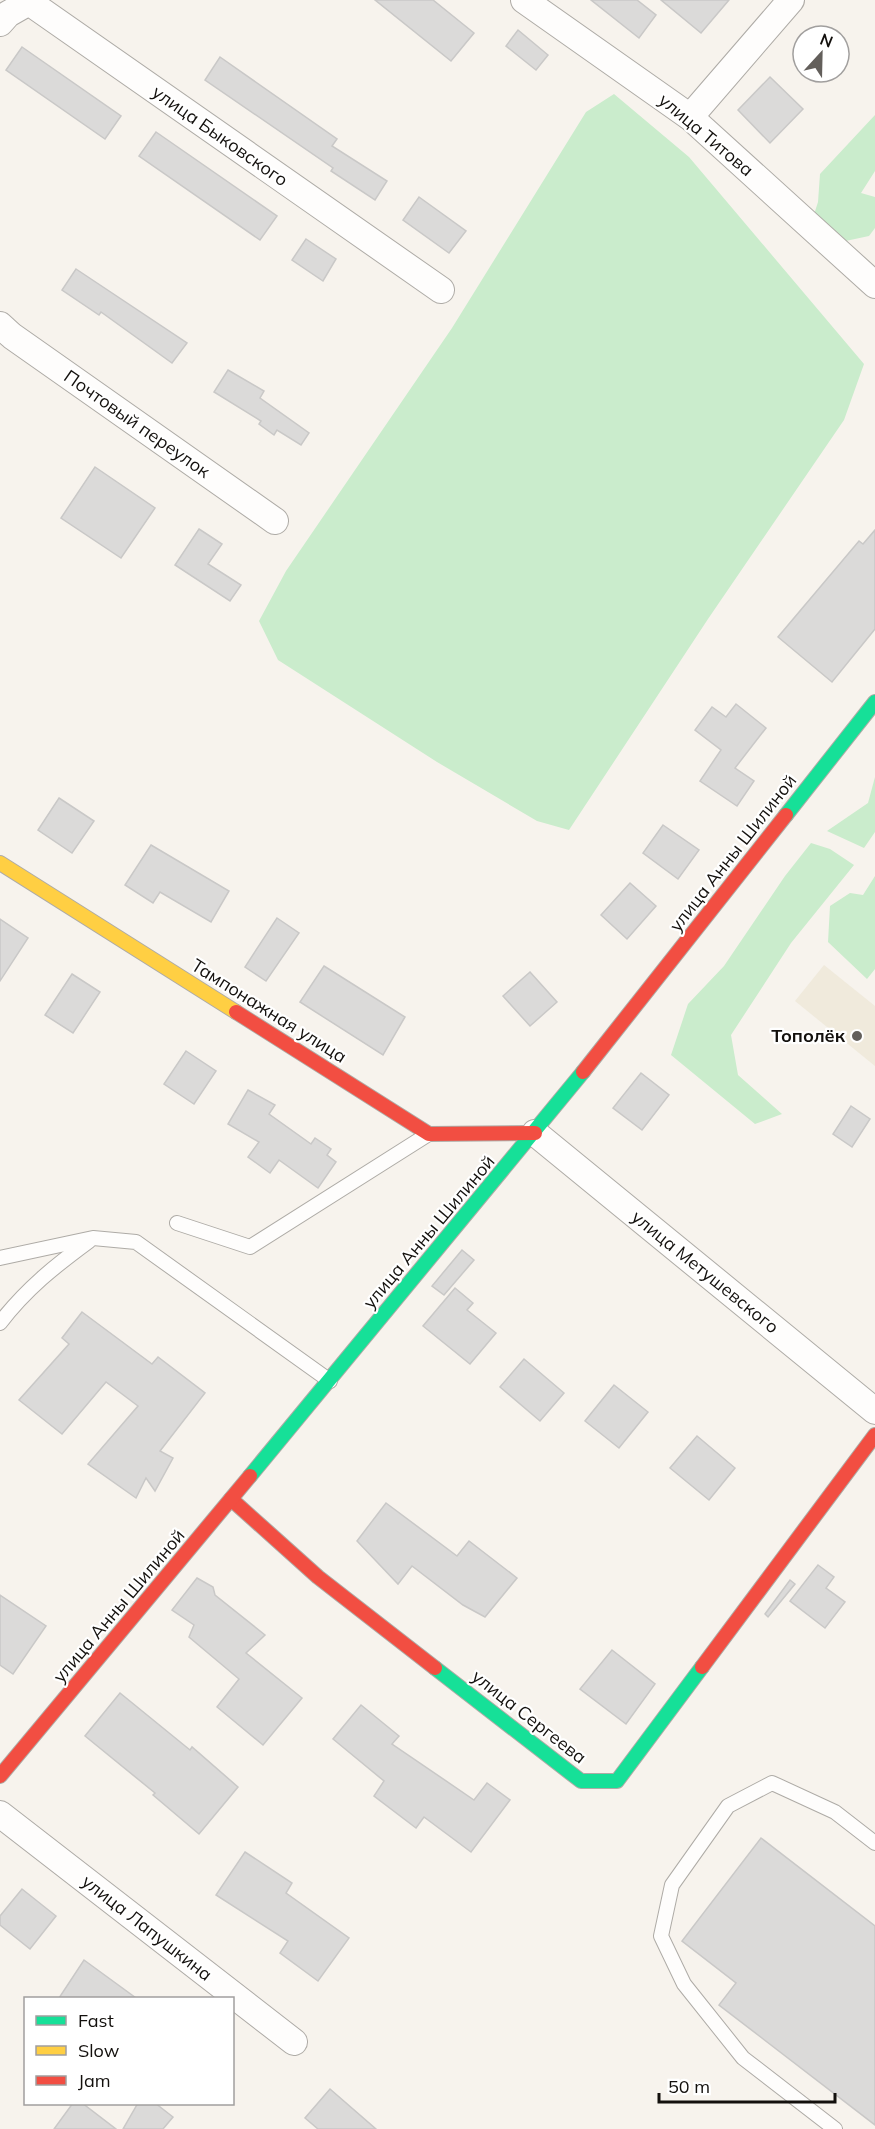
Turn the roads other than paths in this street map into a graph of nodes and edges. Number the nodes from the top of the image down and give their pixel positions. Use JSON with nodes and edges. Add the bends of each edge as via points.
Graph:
{"nodes":[{"id":1,"x":525,"y":0,"type":"edge"},
{"id":2,"x":791,"y":0,"type":"edge"},
{"id":3,"x":0,"y":23,"type":"edge"},
{"id":4,"x":690,"y":117,"type":"junction"},
{"id":5,"x":875,"y":285,"type":"edge"},
{"id":6,"x":441,"y":290,"type":"dead end"},
{"id":7,"x":0,"y":326,"type":"edge"},
{"id":8,"x":275,"y":521,"type":"dead end"},
{"id":9,"x":875,"y":702,"type":"edge"},
{"id":10,"x":0,"y":863,"type":"edge"},
{"id":11,"x":535,"y":1133,"type":"junction"},
{"id":12,"x":429,"y":1134,"type":"junction"},
{"id":13,"x":177,"y":1223,"type":"dead end"},
{"id":14,"x":93,"y":1238,"type":"junction"},
{"id":15,"x":0,"y":1258,"type":"edge"},
{"id":16,"x":0,"y":1323,"type":"edge"},
{"id":17,"x":330,"y":1381,"type":"junction"},
{"id":18,"x":875,"y":1411,"type":"edge"},
{"id":19,"x":875,"y":1435,"type":"edge"},
{"id":20,"x":231,"y":1499,"type":"junction"},
{"id":21,"x":0,"y":1776,"type":"edge"},
{"id":22,"x":0,"y":1814,"type":"edge"},
{"id":23,"x":875,"y":1843,"type":"edge"},
{"id":24,"x":294,"y":2042,"type":"dead end"},
{"id":25,"x":835,"y":2129,"type":"edge"}],
"edges":[{"from":1,"to":4,"type":"street","name":"улица Титова"},
{"from":2,"to":4,"type":"street"},
{"from":3,"to":6,"type":"street","name":"улица Быковского","via":[[28,2]]},
{"from":4,"to":5,"type":"street","name":"улица Титова"},
{"from":7,"to":8,"type":"street","name":"Почтовый переулок"},
{"from":9,"to":11,"type":"street","name":"улица Анны Шилиной"},
{"from":10,"to":12,"type":"street","name":"Тампонажная улица"},
{"from":11,"to":12,"type":"street"},
{"from":11,"to":17,"type":"street","name":"улица Анны Шилиной"},
{"from":11,"to":18,"type":"street","name":"улица Метушевского"},
{"from":12,"to":13,"type":"lane","via":[[250,1247]]},
{"from":14,"to":15,"type":"lane"},
{"from":14,"to":16,"type":"lane","via":[[49,1270],[19,1298]]},
{"from":14,"to":17,"type":"lane","via":[[136,1242]]},
{"from":17,"to":20,"type":"street","name":"улица Анны Шилиной"},
{"from":19,"to":20,"type":"street","name":"улица Сергеева","via":[[617,1781],[581,1781],[318,1577]]},
{"from":20,"to":21,"type":"street","name":"улица Анны Шилиной"},
{"from":22,"to":24,"type":"street","name":"улица Лапушкина"},
{"from":23,"to":25,"type":"lane","via":[[835,1812],[772,1783],[728,1806],[672,1885],[661,1936],[684,1984],[743,2058]]}]}
